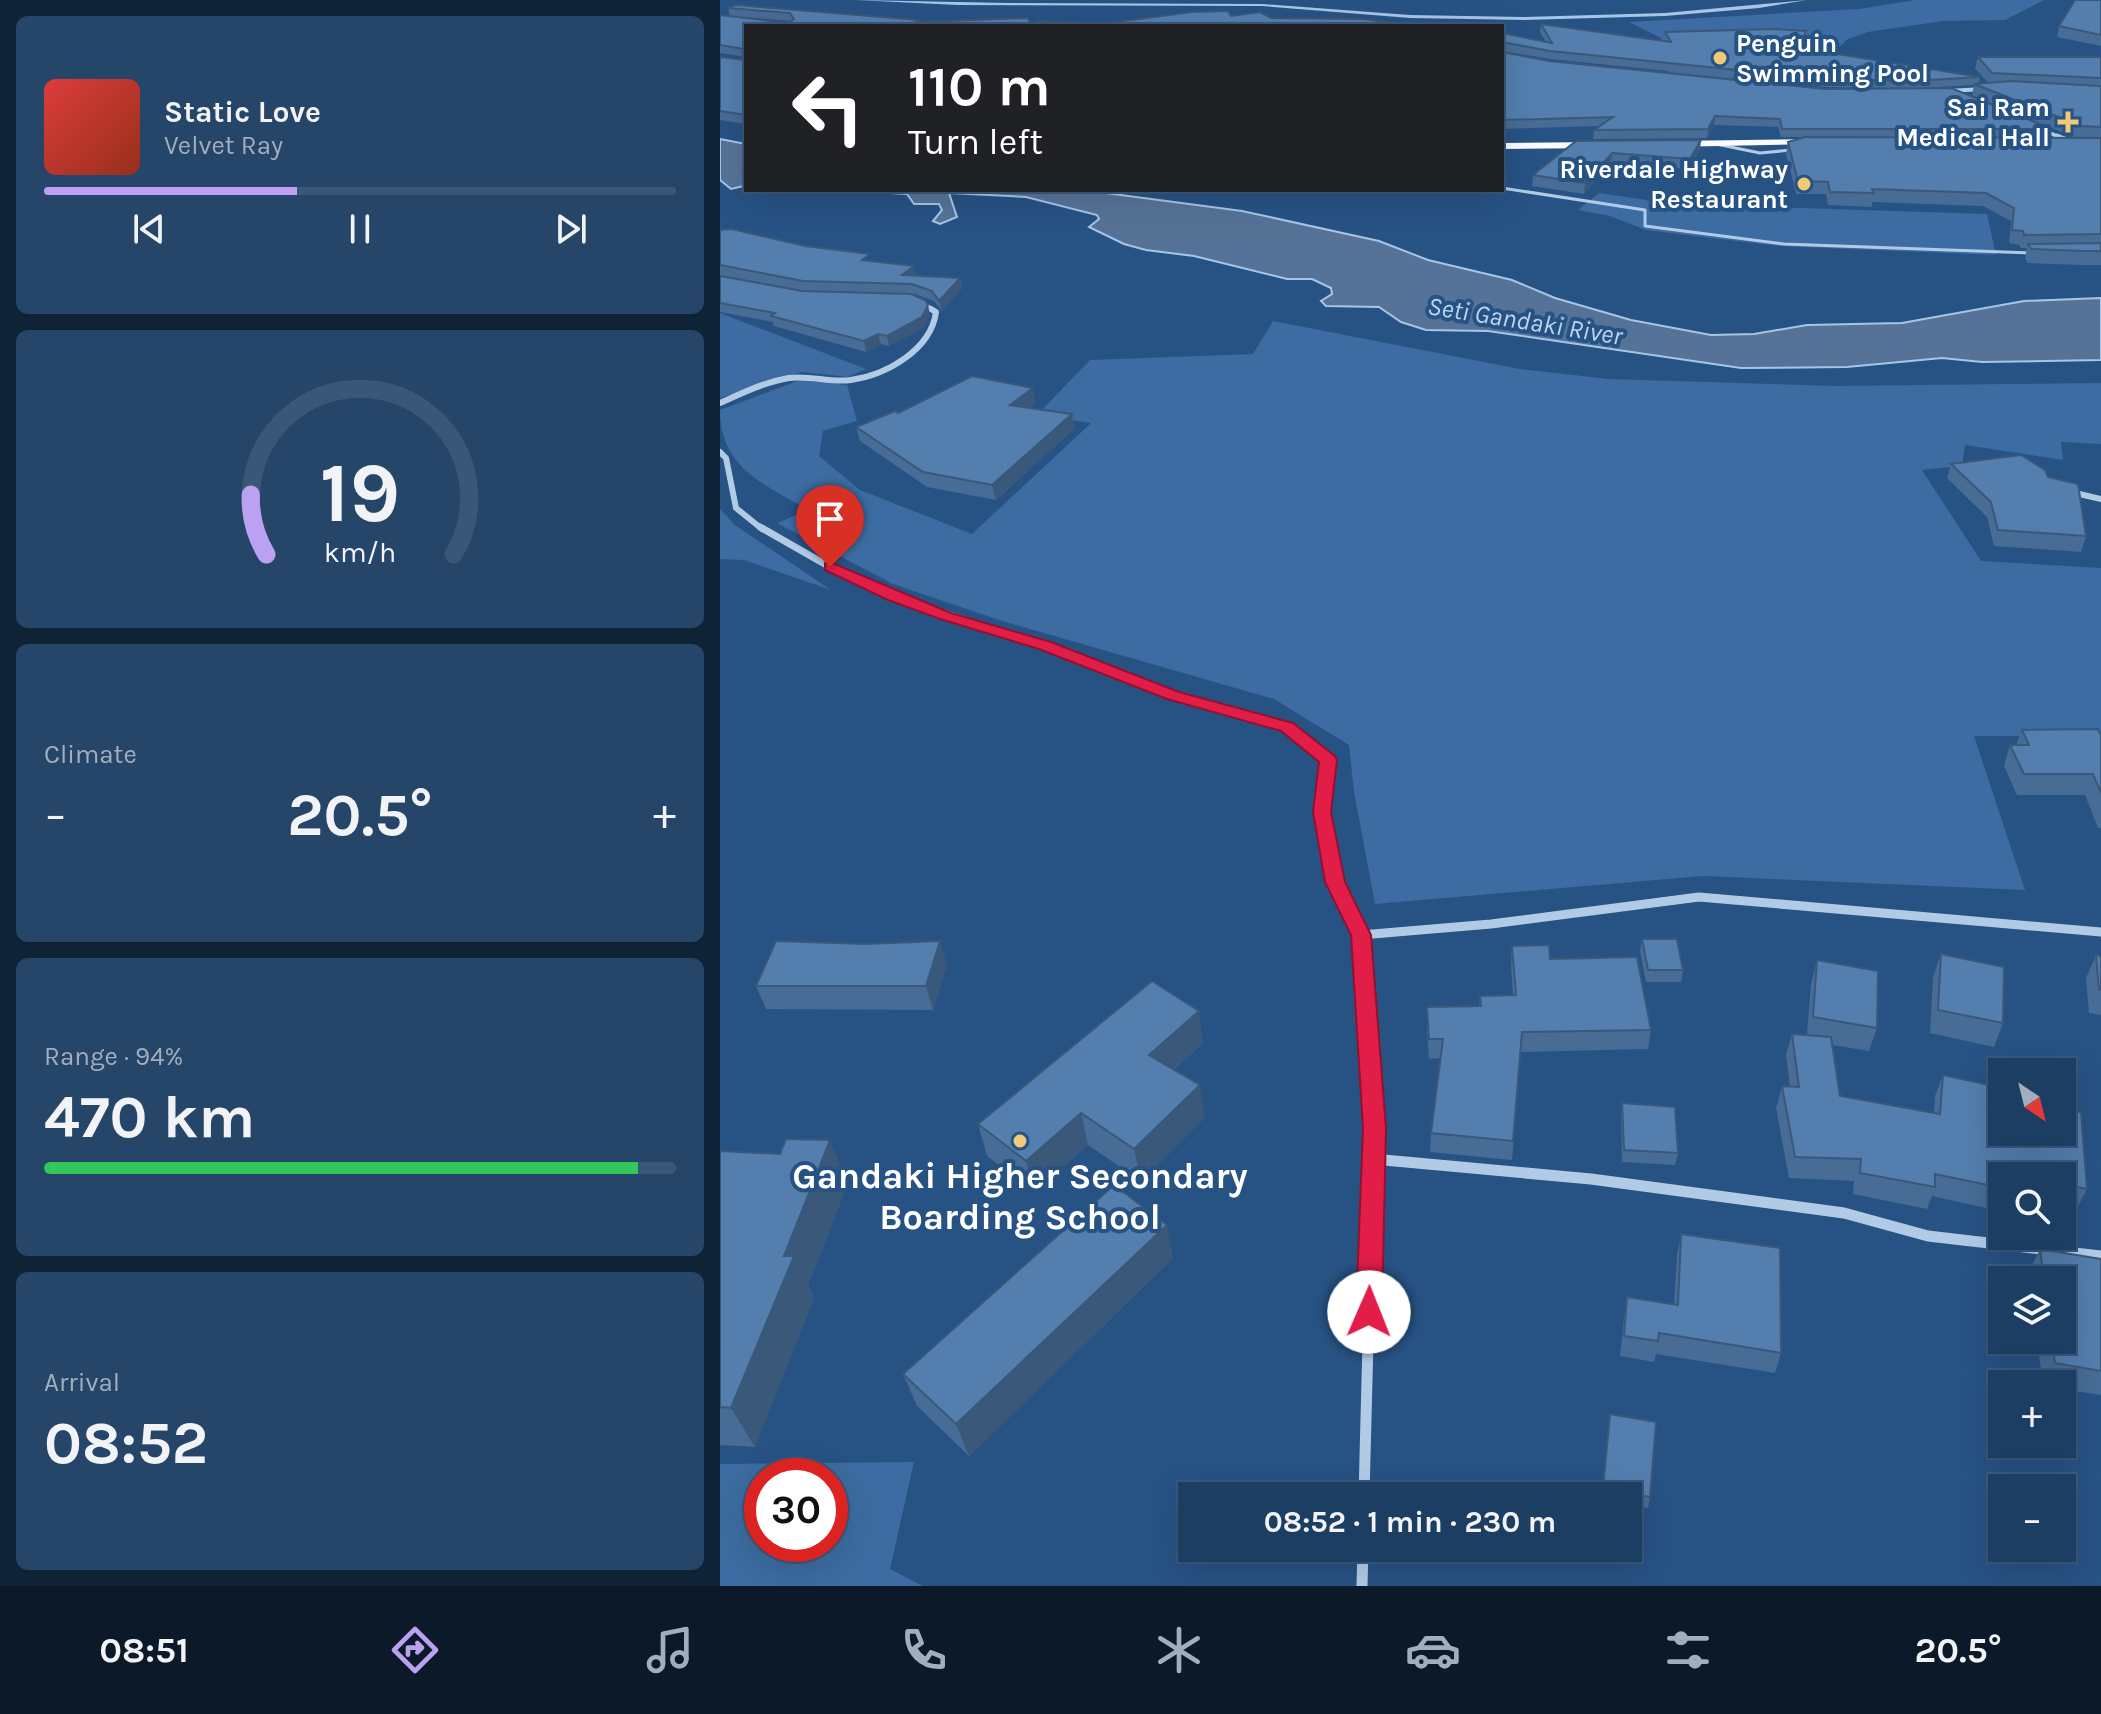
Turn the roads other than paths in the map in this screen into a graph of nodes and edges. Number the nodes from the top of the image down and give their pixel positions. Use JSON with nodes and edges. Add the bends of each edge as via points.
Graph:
{"nodes":[{"id":1,"x":1993,"y":89,"type":"edge"},
{"id":2,"x":1947,"y":91,"type":"junction"},
{"id":3,"x":1935,"y":92,"type":"edge"},
{"id":4,"x":1960,"y":96,"type":"edge"},
{"id":5,"x":2039,"y":129,"type":"edge"},
{"id":6,"x":1824,"y":142,"type":"edge"},
{"id":7,"x":1657,"y":144,"type":"edge"},
{"id":8,"x":2047,"y":144,"type":"edge"},
{"id":9,"x":1614,"y":145,"type":"edge"},
{"id":10,"x":2078,"y":145,"type":"joint"},
{"id":11,"x":1504,"y":146,"type":"edge"},
{"id":12,"x":1504,"y":188,"type":"edge"},
{"id":13,"x":2034,"y":253,"type":"edge"},
{"id":14,"x":906,"y":298,"type":"edge"},
{"id":15,"x":720,"y":403,"type":"edge"},
{"id":16,"x":720,"y":452,"type":"edge"},
{"id":17,"x":2059,"y":489,"type":"edge"},
{"id":18,"x":2101,"y":499,"type":"edge"},
{"id":19,"x":2101,"y":932,"type":"edge"},
{"id":20,"x":1361,"y":935,"type":"junction"},
{"id":21,"x":1373,"y":1159,"type":"junction"},
{"id":22,"x":2101,"y":1256,"type":"edge"},
{"id":23,"x":1364,"y":1482,"type":"edge"},
{"id":24,"x":1363,"y":1562,"type":"edge"},
{"id":25,"x":1362,"y":1586,"type":"edge"}],
"edges":[{"from":1,"to":2,"type":"street"},
{"from":2,"to":3,"type":"street"},
{"from":2,"to":4,"type":"street"},
{"from":5,"to":10,"type":"street"},
{"from":6,"to":7,"type":"highway"},
{"from":8,"to":10,"type":"highway"},
{"from":9,"to":11,"type":"highway"},
{"from":12,"to":13,"type":"lane","via":[[1645,210],[1645,226],[1784,244]]},
{"from":14,"to":15,"type":"street","via":[[931,306],[937,315],[922,345],[894,365],[852,380],[801,377]]},
{"from":16,"to":20,"type":"street","via":[[726,458],[736,508],[830,567],[894,597],[1045,646],[1173,696],[1287,727],[1329,760],[1324,826],[1335,882]]},
{"from":17,"to":18,"type":"street"},
{"from":19,"to":20,"type":"street","via":[[1699,897]]},
{"from":20,"to":21,"type":"street"},
{"from":21,"to":22,"type":"street","via":[[1591,1179],[1828,1211],[1928,1236]]},
{"from":21,"to":23,"type":"street"},
{"from":24,"to":25,"type":"street"}]}
